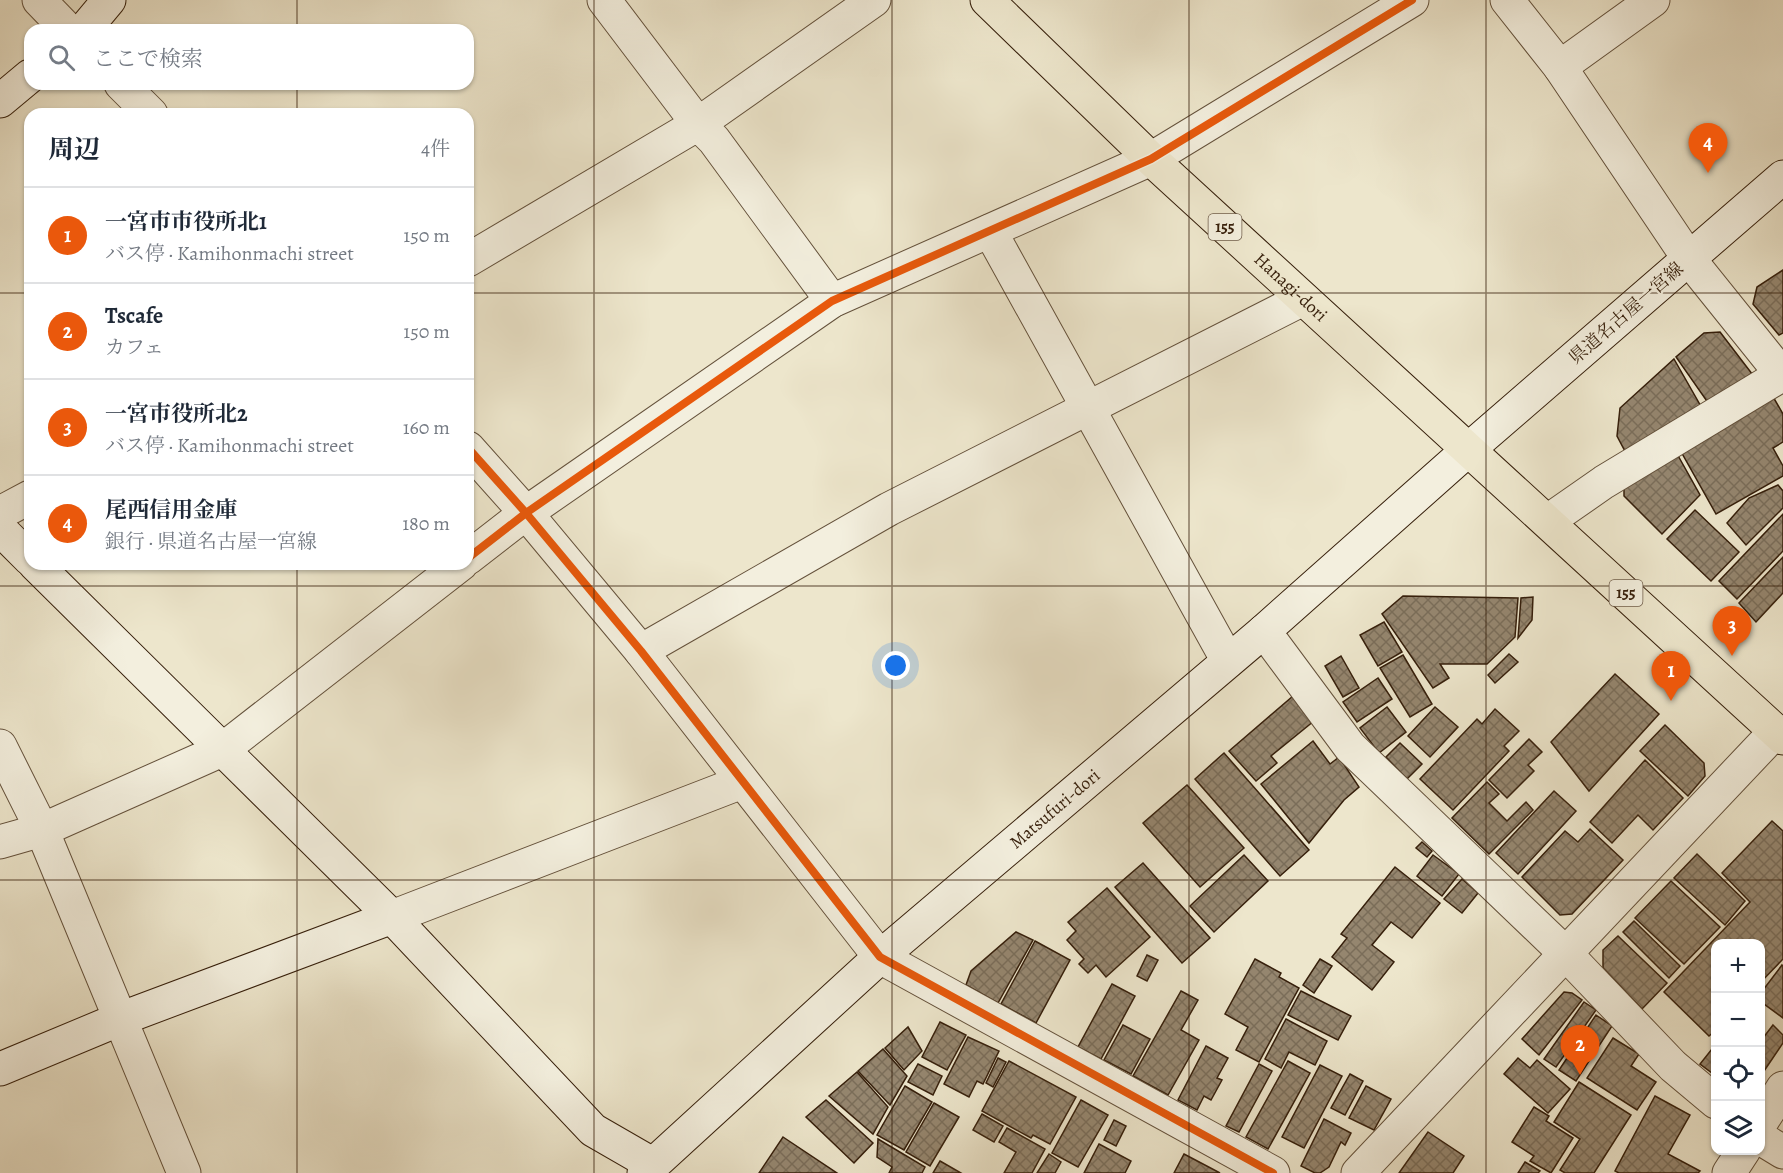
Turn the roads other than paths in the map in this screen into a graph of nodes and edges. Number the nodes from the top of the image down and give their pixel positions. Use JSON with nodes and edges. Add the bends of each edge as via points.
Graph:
{"nodes":[{"id":1,"x":39,"y":0,"type":"edge"},
{"id":2,"x":109,"y":0,"type":"edge"},
{"id":3,"x":604,"y":0,"type":"edge"},
{"id":4,"x":874,"y":0,"type":"edge"},
{"id":5,"x":987,"y":0,"type":"edge"},
{"id":6,"x":1412,"y":0,"type":"edge"},
{"id":7,"x":1508,"y":0,"type":"edge"},
{"id":8,"x":1653,"y":0,"type":"edge"},
{"id":9,"x":62,"y":24,"type":"edge"},
{"id":10,"x":89,"y":24,"type":"edge"},
{"id":11,"x":1560,"y":67,"type":"junction"},
{"id":12,"x":24,"y":81,"type":"edge"},
{"id":13,"x":127,"y":90,"type":"edge"},
{"id":14,"x":0,"y":101,"type":"edge"},
{"id":15,"x":145,"y":108,"type":"edge"},
{"id":16,"x":698,"y":124,"type":"junction"},
{"id":17,"x":1151,"y":159,"type":"junction"},
{"id":18,"x":1783,"y":177,"type":"edge"},
{"id":19,"x":990,"y":231,"type":"junction"},
{"id":20,"x":474,"y":256,"type":"edge"},
{"id":21,"x":1689,"y":259,"type":"junction"},
{"id":22,"x":1303,"y":299,"type":"junction"},
{"id":23,"x":832,"y":301,"type":"junction"},
{"id":24,"x":1783,"y":375,"type":"edge"},
{"id":25,"x":1089,"y":408,"type":"junction"},
{"id":26,"x":1469,"y":449,"type":"junction"},
{"id":27,"x":474,"y":455,"type":"edge"},
{"id":28,"x":24,"y":500,"type":"edge"},
{"id":29,"x":0,"y":513,"type":"edge"},
{"id":30,"x":526,"y":513,"type":"junction"},
{"id":31,"x":1548,"y":521,"type":"junction"},
{"id":32,"x":0,"y":529,"type":"edge"},
{"id":33,"x":24,"y":553,"type":"edge"},
{"id":34,"x":474,"y":553,"type":"edge"},
{"id":35,"x":41,"y":570,"type":"edge"},
{"id":36,"x":453,"y":570,"type":"edge"},
{"id":37,"x":1264,"y":630,"type":"junction"},
{"id":38,"x":641,"y":651,"type":"junction"},
{"id":39,"x":1228,"y":661,"type":"junction"},
{"id":40,"x":1779,"y":734,"type":"edge"},
{"id":41,"x":0,"y":746,"type":"edge"},
{"id":42,"x":222,"y":750,"type":"junction"},
{"id":43,"x":742,"y":782,"type":"junction"},
{"id":44,"x":42,"y":830,"type":"junction"},
{"id":45,"x":0,"y":842,"type":"edge"},
{"id":46,"x":392,"y":917,"type":"junction"},
{"id":47,"x":1566,"y":954,"type":"junction"},
{"id":48,"x":880,"y":957,"type":"junction"},
{"id":49,"x":120,"y":1019,"type":"junction"},
{"id":50,"x":0,"y":1069,"type":"edge"},
{"id":51,"x":1783,"y":1088,"type":"edge"},
{"id":52,"x":1715,"y":1101,"type":"edge"},
{"id":53,"x":1765,"y":1117,"type":"edge"},
{"id":54,"x":1765,"y":1141,"type":"edge"},
{"id":55,"x":1783,"y":1152,"type":"edge"},
{"id":56,"x":1741,"y":1155,"type":"edge"},
{"id":57,"x":657,"y":1170,"type":"edge"},
{"id":58,"x":184,"y":1173,"type":"edge"},
{"id":59,"x":1273,"y":1173,"type":"edge"},
{"id":60,"x":1358,"y":1173,"type":"edge"},
{"id":61,"x":1729,"y":1173,"type":"edge"}],
"edges":[{"from":1,"to":9,"type":"street"},
{"from":2,"to":10,"type":"street"},
{"from":3,"to":16,"type":"street"},
{"from":4,"to":16,"type":"street"},
{"from":5,"to":17,"type":"highway","name":"Hanagi-dori","number":"155"},
{"from":6,"to":17,"type":"street"},
{"from":7,"to":11,"type":"street"},
{"from":8,"to":11,"type":"street"},
{"from":11,"to":21,"type":"street"},
{"from":12,"to":14,"type":"street"},
{"from":13,"to":15,"type":"street"},
{"from":16,"to":20,"type":"street"},
{"from":16,"to":23,"type":"street","via":[[714,140]]},
{"from":17,"to":19,"type":"street"},
{"from":17,"to":22,"type":"highway","name":"Hanagi-dori","number":"155"},
{"from":18,"to":21,"type":"street","name":"県道名古屋一宮線"},
{"from":19,"to":23,"type":"street"},
{"from":19,"to":25,"type":"street"},
{"from":21,"to":24,"type":"street"},
{"from":21,"to":26,"type":"street","name":"県道名古屋一宮線"},
{"from":22,"to":25,"type":"street"},
{"from":22,"to":26,"type":"highway","name":"Hanagi-dori","number":"155"},
{"from":23,"to":30,"type":"street"},
{"from":24,"to":31,"type":"street","via":[[1604,482]]},
{"from":25,"to":38,"type":"street","via":[[889,509]]},
{"from":25,"to":39,"type":"street"},
{"from":26,"to":31,"type":"highway","number":"155"},
{"from":26,"to":37,"type":"street","name":"Matsufuri-dori"},
{"from":27,"to":30,"type":"street"},
{"from":28,"to":29,"type":"street"},
{"from":30,"to":34,"type":"street"},
{"from":30,"to":38,"type":"street"},
{"from":31,"to":40,"type":"highway","number":"155"},
{"from":32,"to":33,"type":"street"},
{"from":35,"to":42,"type":"street"},
{"from":36,"to":42,"type":"street"},
{"from":37,"to":39,"type":"street","name":"Matsufuri-dori"},
{"from":37,"to":47,"type":"street","via":[[1350,747]]},
{"from":38,"to":43,"type":"street"},
{"from":39,"to":48,"type":"street","name":"Matsufuri-dori"},
{"from":40,"to":47,"type":"street"},
{"from":41,"to":44,"type":"street"},
{"from":42,"to":44,"type":"street"},
{"from":42,"to":46,"type":"street"},
{"from":43,"to":46,"type":"street"},
{"from":43,"to":48,"type":"street"},
{"from":44,"to":45,"type":"street"},
{"from":44,"to":49,"type":"street"},
{"from":46,"to":49,"type":"street"},
{"from":46,"to":57,"type":"street","via":[[592,1130]]},
{"from":47,"to":52,"type":"street","via":[[1673,1066]]},
{"from":47,"to":60,"type":"street"},
{"from":48,"to":57,"type":"street","name":"Matsufuri-dori"},
{"from":48,"to":59,"type":"street"},
{"from":49,"to":50,"type":"street"},
{"from":49,"to":58,"type":"street"},
{"from":51,"to":53,"type":"street"},
{"from":54,"to":55,"type":"street"},
{"from":56,"to":61,"type":"street"}]}
